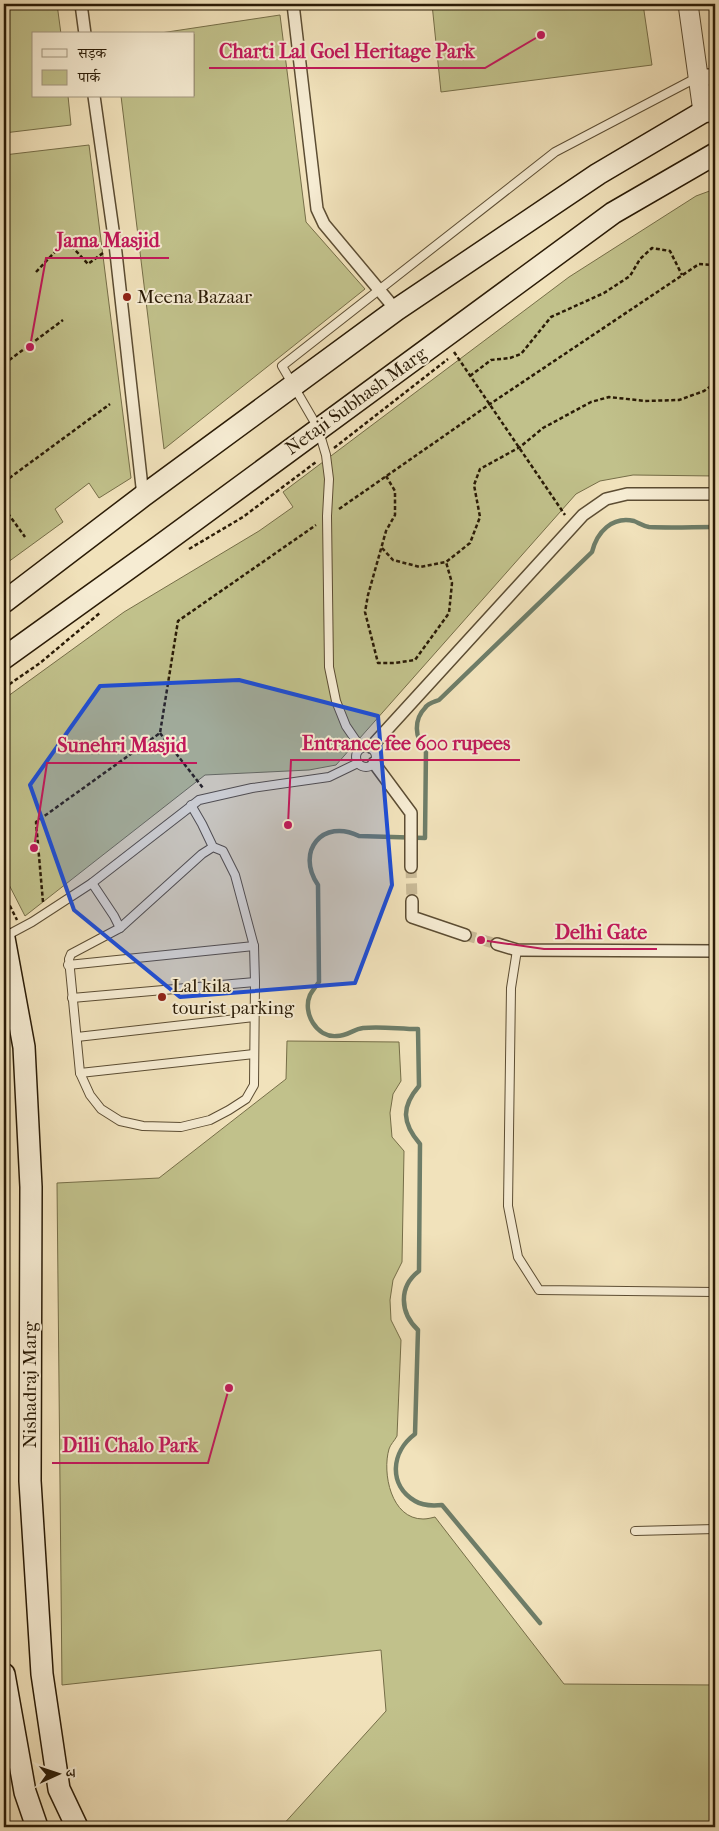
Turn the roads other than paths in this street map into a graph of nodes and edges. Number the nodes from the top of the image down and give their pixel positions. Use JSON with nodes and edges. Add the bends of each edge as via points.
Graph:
{"nodes":[{"id":1,"x":81,"y":4,"type":"edge"},
{"id":2,"x":293,"y":4,"type":"edge"},
{"id":3,"x":688,"y":4,"type":"edge"},
{"id":4,"x":85,"y":32,"type":"edge"},
{"id":5,"x":707,"y":77,"type":"edge"},
{"id":6,"x":94,"y":98,"type":"edge"},
{"id":7,"x":709,"y":111,"type":"edge"},
{"id":8,"x":715,"y":154,"type":"edge"},
{"id":9,"x":396,"y":310,"type":"junction"},
{"id":10,"x":294,"y":385,"type":"junction"},
{"id":11,"x":318,"y":428,"type":"junction"},
{"id":12,"x":715,"y":494,"type":"edge"},
{"id":13,"x":143,"y":496,"type":"junction"},
{"id":14,"x":4,"y":602,"type":"edge"},
{"id":15,"x":4,"y":658,"type":"edge"},
{"id":16,"x":366,"y":747,"type":"junction"},
{"id":17,"x":358,"y":763,"type":"junction"},
{"id":18,"x":374,"y":763,"type":"junction"},
{"id":19,"x":191,"y":806,"type":"junction"},
{"id":20,"x":214,"y":847,"type":"junction"},
{"id":21,"x":411,"y":867,"type":"tunnel mouth"},
{"id":22,"x":92,"y":883,"type":"junction"},
{"id":23,"x":412,"y":901,"type":"tunnel mouth"},
{"id":24,"x":120,"y":928,"type":"junction"},
{"id":25,"x":10,"y":935,"type":"edge"},
{"id":26,"x":465,"y":935,"type":"tunnel mouth"},
{"id":27,"x":496,"y":944,"type":"tunnel mouth"},
{"id":28,"x":254,"y":946,"type":"junction"},
{"id":29,"x":517,"y":950,"type":"junction"},
{"id":30,"x":715,"y":951,"type":"edge"},
{"id":31,"x":68,"y":965,"type":"junction"},
{"id":32,"x":255,"y":982,"type":"junction"},
{"id":33,"x":72,"y":998,"type":"junction"},
{"id":34,"x":254,"y":1018,"type":"junction"},
{"id":35,"x":77,"y":1037,"type":"junction"},
{"id":36,"x":254,"y":1054,"type":"junction"},
{"id":37,"x":80,"y":1073,"type":"junction"},
{"id":38,"x":715,"y":1292,"type":"edge"},
{"id":39,"x":715,"y":1529,"type":"edge"},
{"id":40,"x":635,"y":1531,"type":"dead end"},
{"id":41,"x":4,"y":1674,"type":"edge"},
{"id":42,"x":37,"y":1827,"type":"edge"},
{"id":43,"x":77,"y":1827,"type":"edge"}],
"edges":[{"from":1,"to":4,"type":"street"},
{"from":2,"to":9,"type":"street","via":[[317,209],[324,224]]},
{"from":3,"to":5,"type":"street"},
{"from":5,"to":7,"type":"street"},
{"from":5,"to":10,"type":"lane","via":[[555,152],[282,366]]},
{"from":6,"to":13,"type":"street","via":[[115,244]]},
{"from":7,"to":9,"type":"main road","via":[[598,174]]},
{"from":8,"to":11,"type":"main road","name":"Netaji Subhash Marg","via":[[613,213],[449,344]]},
{"from":9,"to":10,"type":"main road"},
{"from":10,"to":11,"type":"lane"},
{"from":10,"to":13,"type":"main road"},
{"from":11,"to":15,"type":"main road","name":"Netaji Subhash Marg"},
{"from":11,"to":16,"type":"lane","via":[[329,479],[329,667],[336,701],[346,726]]},
{"from":12,"to":16,"type":"street","via":[[627,494],[606,499],[583,515]]},
{"from":13,"to":14,"type":"main road"},
{"from":16,"to":17,"type":"lane","via":[[356,753]]},
{"from":16,"to":18,"type":"lane","via":[[376,755]]},
{"from":17,"to":18,"type":"lane","via":[[365,767]]},
{"from":17,"to":19,"type":"lane","via":[[329,777],[252,788],[210,797]]},
{"from":18,"to":21,"type":"street","via":[[411,813]]},
{"from":19,"to":20,"type":"lane"},
{"from":19,"to":22,"type":"lane"},
{"from":20,"to":24,"type":"lane","via":[[202,854]]},
{"from":20,"to":28,"type":"lane","via":[[223,851],[235,875]]},
{"from":22,"to":24,"type":"lane"},
{"from":22,"to":25,"type":"lane"},
{"from":23,"to":26,"type":"street","via":[[412,917]]},
{"from":24,"to":31,"type":"lane","via":[[71,954]]},
{"from":25,"to":43,"type":"main road","name":"Nishadraj Marg","via":[[24,1047],[31,1177],[30,1481],[42,1674],[59,1789]]},
{"from":27,"to":29,"type":"street"},
{"from":28,"to":31,"type":"lane"},
{"from":28,"to":32,"type":"lane"},
{"from":29,"to":30,"type":"street"},
{"from":29,"to":38,"type":"lane","via":[[511,988],[508,1206],[518,1257],[539,1290]]},
{"from":31,"to":33,"type":"lane"},
{"from":32,"to":33,"type":"lane"},
{"from":32,"to":34,"type":"lane"},
{"from":33,"to":35,"type":"lane"},
{"from":34,"to":35,"type":"lane"},
{"from":34,"to":36,"type":"lane"},
{"from":35,"to":37,"type":"lane"},
{"from":36,"to":37,"type":"lane"},
{"from":36,"to":37,"type":"lane","via":[[254,1085],[246,1099],[210,1120],[181,1126],[143,1126],[120,1121],[101,1109]]},
{"from":39,"to":40,"type":"lane"},
{"from":41,"to":42,"type":"main road","via":[[25,1792]]}]}
